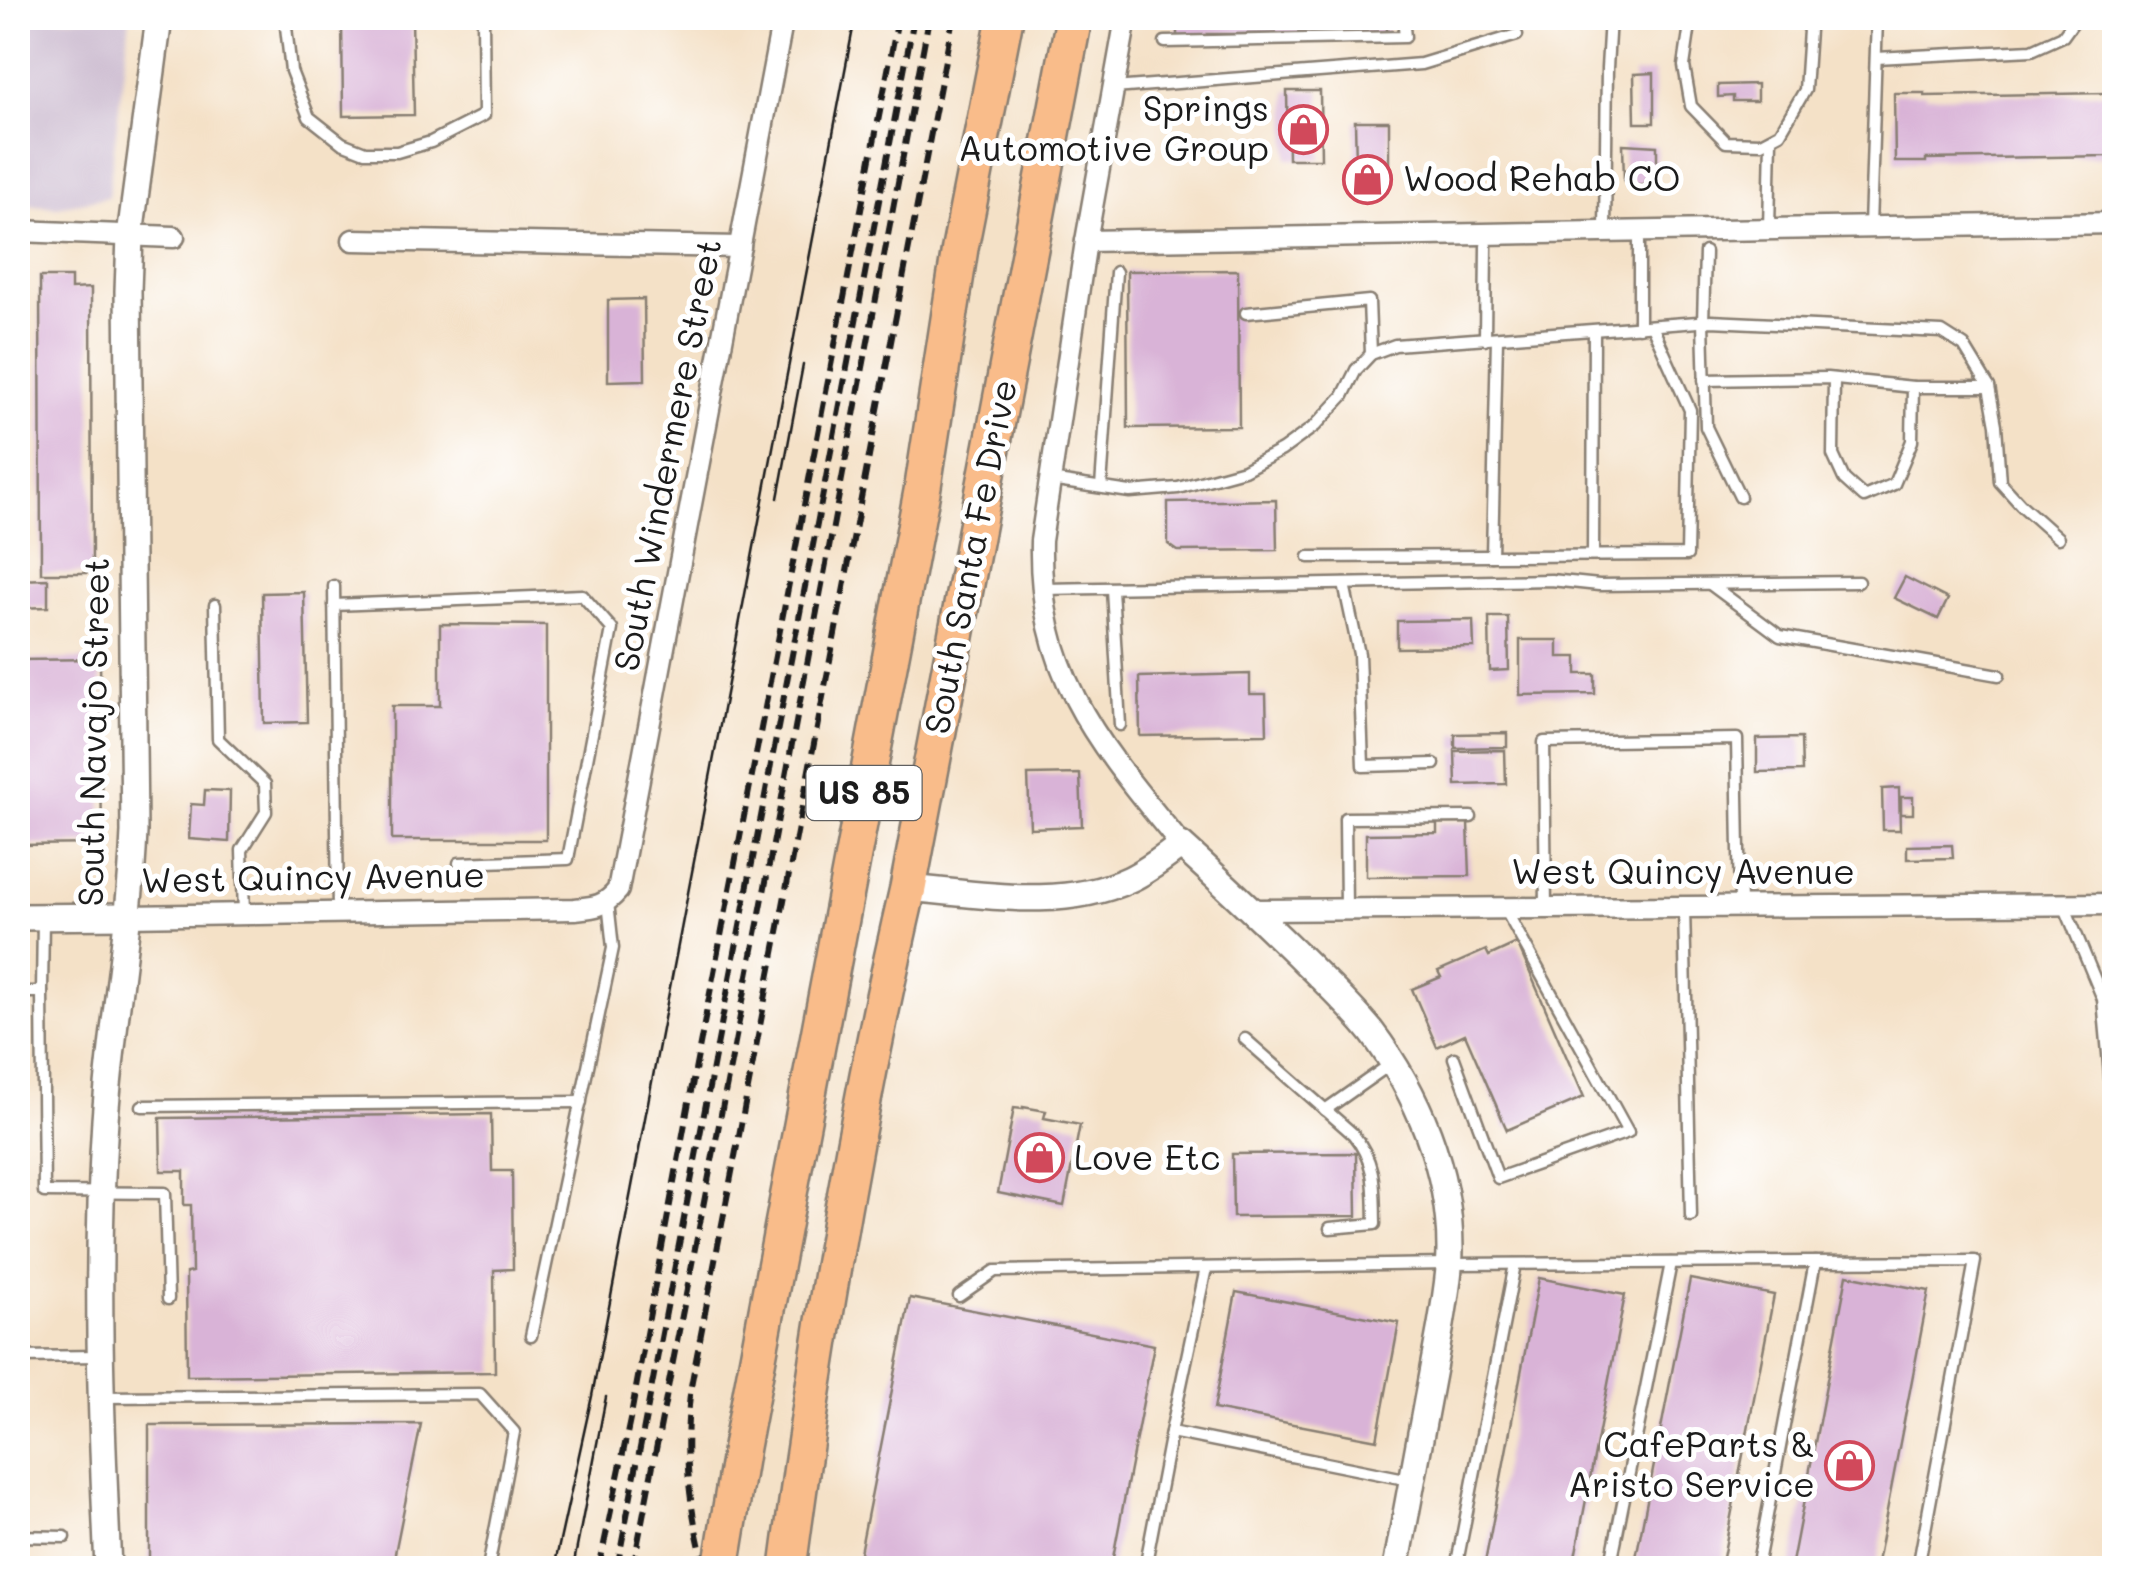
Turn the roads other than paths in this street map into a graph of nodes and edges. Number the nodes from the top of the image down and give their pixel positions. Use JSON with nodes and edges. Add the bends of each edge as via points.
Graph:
{"nodes":[{"id":1,"x":160,"y":18,"type":"edge"},
{"id":2,"x":285,"y":18,"type":"edge"},
{"id":3,"x":484,"y":18,"type":"edge"},
{"id":4,"x":783,"y":18,"type":"edge"},
{"id":5,"x":1004,"y":18,"type":"edge"},
{"id":6,"x":1074,"y":18,"type":"edge"},
{"id":7,"x":1126,"y":18,"type":"edge"},
{"id":8,"x":1403,"y":18,"type":"edge"},
{"id":9,"x":1610,"y":18,"type":"edge"},
{"id":10,"x":1691,"y":18,"type":"edge"},
{"id":11,"x":1802,"y":18,"type":"edge"},
{"id":12,"x":1877,"y":18,"type":"edge"},
{"id":13,"x":2076,"y":18,"type":"edge"},
{"id":14,"x":1516,"y":35,"type":"dead end"},
{"id":15,"x":1165,"y":42,"type":"dead end"},
{"id":16,"x":1876,"y":58,"type":"junction"},
{"id":17,"x":1114,"y":88,"type":"junction"},
{"id":18,"x":1771,"y":139,"type":"junction"},
{"id":19,"x":2114,"y":223,"type":"edge"},
{"id":20,"x":1870,"y":227,"type":"junction"},
{"id":21,"x":1769,"y":229,"type":"junction"},
{"id":22,"x":18,"y":231,"type":"edge"},
{"id":23,"x":1605,"y":232,"type":"junction"},
{"id":24,"x":130,"y":236,"type":"junction"},
{"id":25,"x":174,"y":237,"type":"dead end"},
{"id":26,"x":353,"y":240,"type":"dead end"},
{"id":27,"x":1086,"y":241,"type":"junction"},
{"id":28,"x":1639,"y":242,"type":"dead end"},
{"id":29,"x":1486,"y":246,"type":"dead end"},
{"id":30,"x":740,"y":247,"type":"junction"},
{"id":31,"x":1705,"y":252,"type":"dead end"},
{"id":32,"x":1116,"y":272,"type":"dead end"},
{"id":33,"x":1246,"y":313,"type":"dead end"},
{"id":34,"x":1703,"y":322,"type":"junction"},
{"id":35,"x":1652,"y":326,"type":"junction"},
{"id":36,"x":1639,"y":327,"type":"junction"},
{"id":37,"x":1594,"y":331,"type":"junction"},
{"id":38,"x":1491,"y":339,"type":"junction"},
{"id":39,"x":1371,"y":354,"type":"junction"},
{"id":40,"x":1704,"y":380,"type":"junction"},
{"id":41,"x":1834,"y":380,"type":"junction"},
{"id":42,"x":1913,"y":387,"type":"junction"},
{"id":43,"x":1989,"y":387,"type":"junction"},
{"id":44,"x":1050,"y":480,"type":"junction"},
{"id":45,"x":1101,"y":487,"type":"junction"},
{"id":46,"x":1740,"y":497,"type":"dead end"},
{"id":47,"x":2058,"y":538,"type":"dead end"},
{"id":48,"x":1593,"y":555,"type":"junction"},
{"id":49,"x":1492,"y":556,"type":"junction"},
{"id":50,"x":1309,"y":558,"type":"dead end"},
{"id":51,"x":1858,"y":582,"type":"dead end"},
{"id":52,"x":1344,"y":584,"type":"junction"},
{"id":53,"x":1710,"y":584,"type":"junction"},
{"id":54,"x":334,"y":586,"type":"dead end"},
{"id":55,"x":1042,"y":589,"type":"junction"},
{"id":56,"x":1112,"y":589,"type":"junction"},
{"id":57,"x":334,"y":604,"type":"junction"},
{"id":58,"x":215,"y":606,"type":"dead end"},
{"id":59,"x":1998,"y":676,"type":"dead end"},
{"id":60,"x":1120,"y":726,"type":"dead end"},
{"id":61,"x":1434,"y":764,"type":"dead end"},
{"id":62,"x":1470,"y":817,"type":"dead end"},
{"id":63,"x":1181,"y":844,"type":"junction"},
{"id":64,"x":459,"y":863,"type":"dead end"},
{"id":65,"x":908,"y":888,"type":"junction"},
{"id":66,"x":608,"y":902,"type":"junction"},
{"id":67,"x":2064,"y":904,"type":"junction"},
{"id":68,"x":2114,"y":904,"type":"edge"},
{"id":69,"x":1684,"y":907,"type":"junction"},
{"id":70,"x":1740,"y":907,"type":"junction"},
{"id":71,"x":1504,"y":908,"type":"junction"},
{"id":72,"x":1546,"y":908,"type":"junction"},
{"id":73,"x":1253,"y":910,"type":"junction"},
{"id":74,"x":1346,"y":910,"type":"junction"},
{"id":75,"x":338,"y":913,"type":"junction"},
{"id":76,"x":244,"y":914,"type":"junction"},
{"id":77,"x":128,"y":916,"type":"junction"},
{"id":78,"x":30,"y":917,"type":"edge"},
{"id":79,"x":18,"y":992,"type":"edge"},
{"id":80,"x":42,"y":992,"type":"junction"},
{"id":81,"x":1245,"y":1039,"type":"dead end"},
{"id":82,"x":1454,"y":1058,"type":"dead end"},
{"id":83,"x":1392,"y":1062,"type":"junction"},
{"id":84,"x":580,"y":1102,"type":"junction"},
{"id":85,"x":142,"y":1106,"type":"dead end"},
{"id":86,"x":1325,"y":1110,"type":"junction"},
{"id":87,"x":2114,"y":1120,"type":"edge"},
{"id":88,"x":101,"y":1194,"type":"junction"},
{"id":89,"x":1691,"y":1216,"type":"dead end"},
{"id":90,"x":1330,"y":1228,"type":"dead end"},
{"id":91,"x":1815,"y":1262,"type":"junction"},
{"id":92,"x":1671,"y":1263,"type":"junction"},
{"id":93,"x":1449,"y":1264,"type":"junction"},
{"id":94,"x":1515,"y":1264,"type":"junction"},
{"id":95,"x":1206,"y":1268,"type":"junction"},
{"id":96,"x":959,"y":1296,"type":"dead end"},
{"id":97,"x":168,"y":1299,"type":"dead end"},
{"id":98,"x":531,"y":1336,"type":"dead end"},
{"id":99,"x":102,"y":1356,"type":"junction"},
{"id":100,"x":18,"y":1358,"type":"edge"},
{"id":101,"x":102,"y":1397,"type":"junction"},
{"id":102,"x":1170,"y":1432,"type":"junction"},
{"id":103,"x":1413,"y":1480,"type":"junction"},
{"id":104,"x":18,"y":1536,"type":"edge"},
{"id":105,"x":65,"y":1537,"type":"dead end"},
{"id":106,"x":108,"y":1568,"type":"edge"},
{"id":107,"x":488,"y":1568,"type":"edge"},
{"id":108,"x":721,"y":1568,"type":"edge"},
{"id":109,"x":788,"y":1568,"type":"edge"},
{"id":110,"x":1145,"y":1568,"type":"edge"},
{"id":111,"x":1396,"y":1568,"type":"edge"},
{"id":112,"x":1456,"y":1568,"type":"edge"},
{"id":113,"x":1610,"y":1568,"type":"edge"},
{"id":114,"x":1757,"y":1568,"type":"edge"},
{"id":115,"x":1918,"y":1568,"type":"edge"}],
"edges":[{"from":1,"to":24,"type":"street","name":"South Navajo Street"},
{"from":2,"to":3,"type":"lane","via":[[290,71],[309,117],[342,143],[365,152],[398,152],[484,115]]},
{"from":4,"to":30,"type":"street","name":"South Windermere Street"},
{"from":5,"to":108,"type":"highway","name":"South Santa Fe Drive","number":"US 85"},
{"from":6,"to":65,"type":"highway","name":"South Santa Fe Drive","number":"US 85"},
{"from":7,"to":17,"type":"street"},
{"from":8,"to":15,"type":"lane","via":[[1405,37]]},
{"from":9,"to":23,"type":"lane"},
{"from":10,"to":18,"type":"lane","via":[[1684,66],[1691,106],[1726,142]]},
{"from":11,"to":18,"type":"lane","via":[[1808,30],[1805,90]]},
{"from":12,"to":16,"type":"lane"},
{"from":13,"to":16,"type":"lane","via":[[2063,36],[2032,50]]},
{"from":14,"to":17,"type":"lane","via":[[1420,64]]},
{"from":16,"to":20,"type":"lane"},
{"from":17,"to":27,"type":"street"},
{"from":18,"to":21,"type":"lane"},
{"from":19,"to":20,"type":"street"},
{"from":20,"to":21,"type":"street"},
{"from":21,"to":23,"type":"street"},
{"from":22,"to":24,"type":"street"},
{"from":23,"to":27,"type":"street"},
{"from":24,"to":25,"type":"street"},
{"from":24,"to":77,"type":"street","name":"South Navajo Street","via":[[134,832]]},
{"from":26,"to":30,"type":"street"},
{"from":27,"to":44,"type":"street"},
{"from":28,"to":36,"type":"lane"},
{"from":29,"to":38,"type":"lane"},
{"from":30,"to":66,"type":"street","name":"South Windermere Street","via":[[623,870]]},
{"from":31,"to":34,"type":"lane"},
{"from":32,"to":45,"type":"lane"},
{"from":33,"to":39,"type":"lane","via":[[1370,302]]},
{"from":34,"to":35,"type":"lane"},
{"from":34,"to":40,"type":"lane"},
{"from":34,"to":43,"type":"lane","via":[[1942,332],[1964,346]]},
{"from":35,"to":36,"type":"lane"},
{"from":35,"to":48,"type":"lane","via":[[1690,410],[1686,554]]},
{"from":36,"to":37,"type":"lane"},
{"from":37,"to":38,"type":"lane"},
{"from":37,"to":48,"type":"lane"},
{"from":38,"to":39,"type":"lane","via":[[1395,345]]},
{"from":38,"to":49,"type":"lane"},
{"from":39,"to":45,"type":"lane","via":[[1315,426],[1244,470],[1178,488]]},
{"from":40,"to":41,"type":"lane"},
{"from":40,"to":46,"type":"lane","via":[[1706,427]]},
{"from":41,"to":42,"type":"lane"},
{"from":41,"to":42,"type":"lane","via":[[1832,455],[1844,479],[1864,496],[1894,484],[1912,441]]},
{"from":42,"to":43,"type":"lane"},
{"from":43,"to":47,"type":"lane","via":[[2000,482]]},
{"from":44,"to":45,"type":"lane"},
{"from":44,"to":55,"type":"street"},
{"from":48,"to":49,"type":"lane"},
{"from":49,"to":50,"type":"lane"},
{"from":51,"to":53,"type":"lane"},
{"from":52,"to":53,"type":"lane"},
{"from":52,"to":56,"type":"lane"},
{"from":52,"to":61,"type":"lane","via":[[1359,654],[1363,766]]},
{"from":53,"to":59,"type":"lane","via":[[1780,636]]},
{"from":54,"to":57,"type":"lane"},
{"from":55,"to":56,"type":"lane"},
{"from":55,"to":63,"type":"street","via":[[1074,699]]},
{"from":56,"to":60,"type":"lane"},
{"from":57,"to":64,"type":"lane","via":[[582,595],[612,629],[568,860]]},
{"from":57,"to":75,"type":"lane"},
{"from":58,"to":76,"type":"lane","via":[[218,739],[265,784],[266,812],[242,850]]},
{"from":62,"to":74,"type":"lane","via":[[1345,818]]},
{"from":63,"to":65,"type":"street","via":[[1131,878],[1076,895]]},
{"from":63,"to":73,"type":"street"},
{"from":65,"to":109,"type":"highway","name":"South Santa Fe Drive","number":"US 85","via":[[827,1300]]},
{"from":66,"to":75,"type":"street","name":"West Quincy Avenue","via":[[574,909]]},
{"from":66,"to":84,"type":"lane","via":[[614,948]]},
{"from":67,"to":68,"type":"street","name":"West Quincy Avenue"},
{"from":67,"to":70,"type":"street","name":"West Quincy Avenue"},
{"from":67,"to":87,"type":"lane","via":[[2103,999]]},
{"from":69,"to":70,"type":"street","name":"West Quincy Avenue"},
{"from":69,"to":72,"type":"street","name":"West Quincy Avenue"},
{"from":69,"to":89,"type":"lane"},
{"from":70,"to":72,"type":"lane","via":[[1737,740],[1544,742]]},
{"from":71,"to":72,"type":"street","name":"West Quincy Avenue"},
{"from":71,"to":74,"type":"street","name":"West Quincy Avenue"},
{"from":71,"to":82,"type":"lane","via":[[1628,1132],[1498,1178]]},
{"from":73,"to":74,"type":"street","name":"West Quincy Avenue"},
{"from":73,"to":83,"type":"street","via":[[1369,1029]]},
{"from":75,"to":76,"type":"street","name":"West Quincy Avenue"},
{"from":76,"to":77,"type":"street","name":"West Quincy Avenue"},
{"from":77,"to":78,"type":"street","name":"West Quincy Avenue"},
{"from":77,"to":88,"type":"street","name":"South Navajo Street"},
{"from":78,"to":80,"type":"lane"},
{"from":79,"to":80,"type":"lane"},
{"from":80,"to":88,"type":"lane","via":[[44,1192]]},
{"from":81,"to":86,"type":"lane"},
{"from":83,"to":86,"type":"lane"},
{"from":83,"to":93,"type":"street","via":[[1434,1153],[1448,1217]]},
{"from":84,"to":85,"type":"lane"},
{"from":84,"to":98,"type":"lane"},
{"from":86,"to":90,"type":"lane","via":[[1365,1149],[1374,1192],[1375,1224]]},
{"from":88,"to":97,"type":"lane","via":[[166,1193]]},
{"from":88,"to":99,"type":"street","name":"South Navajo Street"},
{"from":91,"to":92,"type":"lane"},
{"from":91,"to":114,"type":"lane"},
{"from":91,"to":115,"type":"lane","via":[[1974,1261]]},
{"from":92,"to":94,"type":"lane"},
{"from":92,"to":113,"type":"lane"},
{"from":93,"to":94,"type":"lane"},
{"from":93,"to":95,"type":"lane"},
{"from":93,"to":103,"type":"street"},
{"from":94,"to":112,"type":"lane"},
{"from":95,"to":96,"type":"lane","via":[[995,1271]]},
{"from":95,"to":102,"type":"lane"},
{"from":99,"to":100,"type":"lane"},
{"from":99,"to":101,"type":"street","name":"South Navajo Street"},
{"from":101,"to":106,"type":"street","name":"South Navajo Street"},
{"from":101,"to":107,"type":"lane","via":[[480,1394],[514,1432]]},
{"from":102,"to":103,"type":"lane"},
{"from":102,"to":110,"type":"lane"},
{"from":103,"to":111,"type":"street"},
{"from":104,"to":105,"type":"lane"}]}
